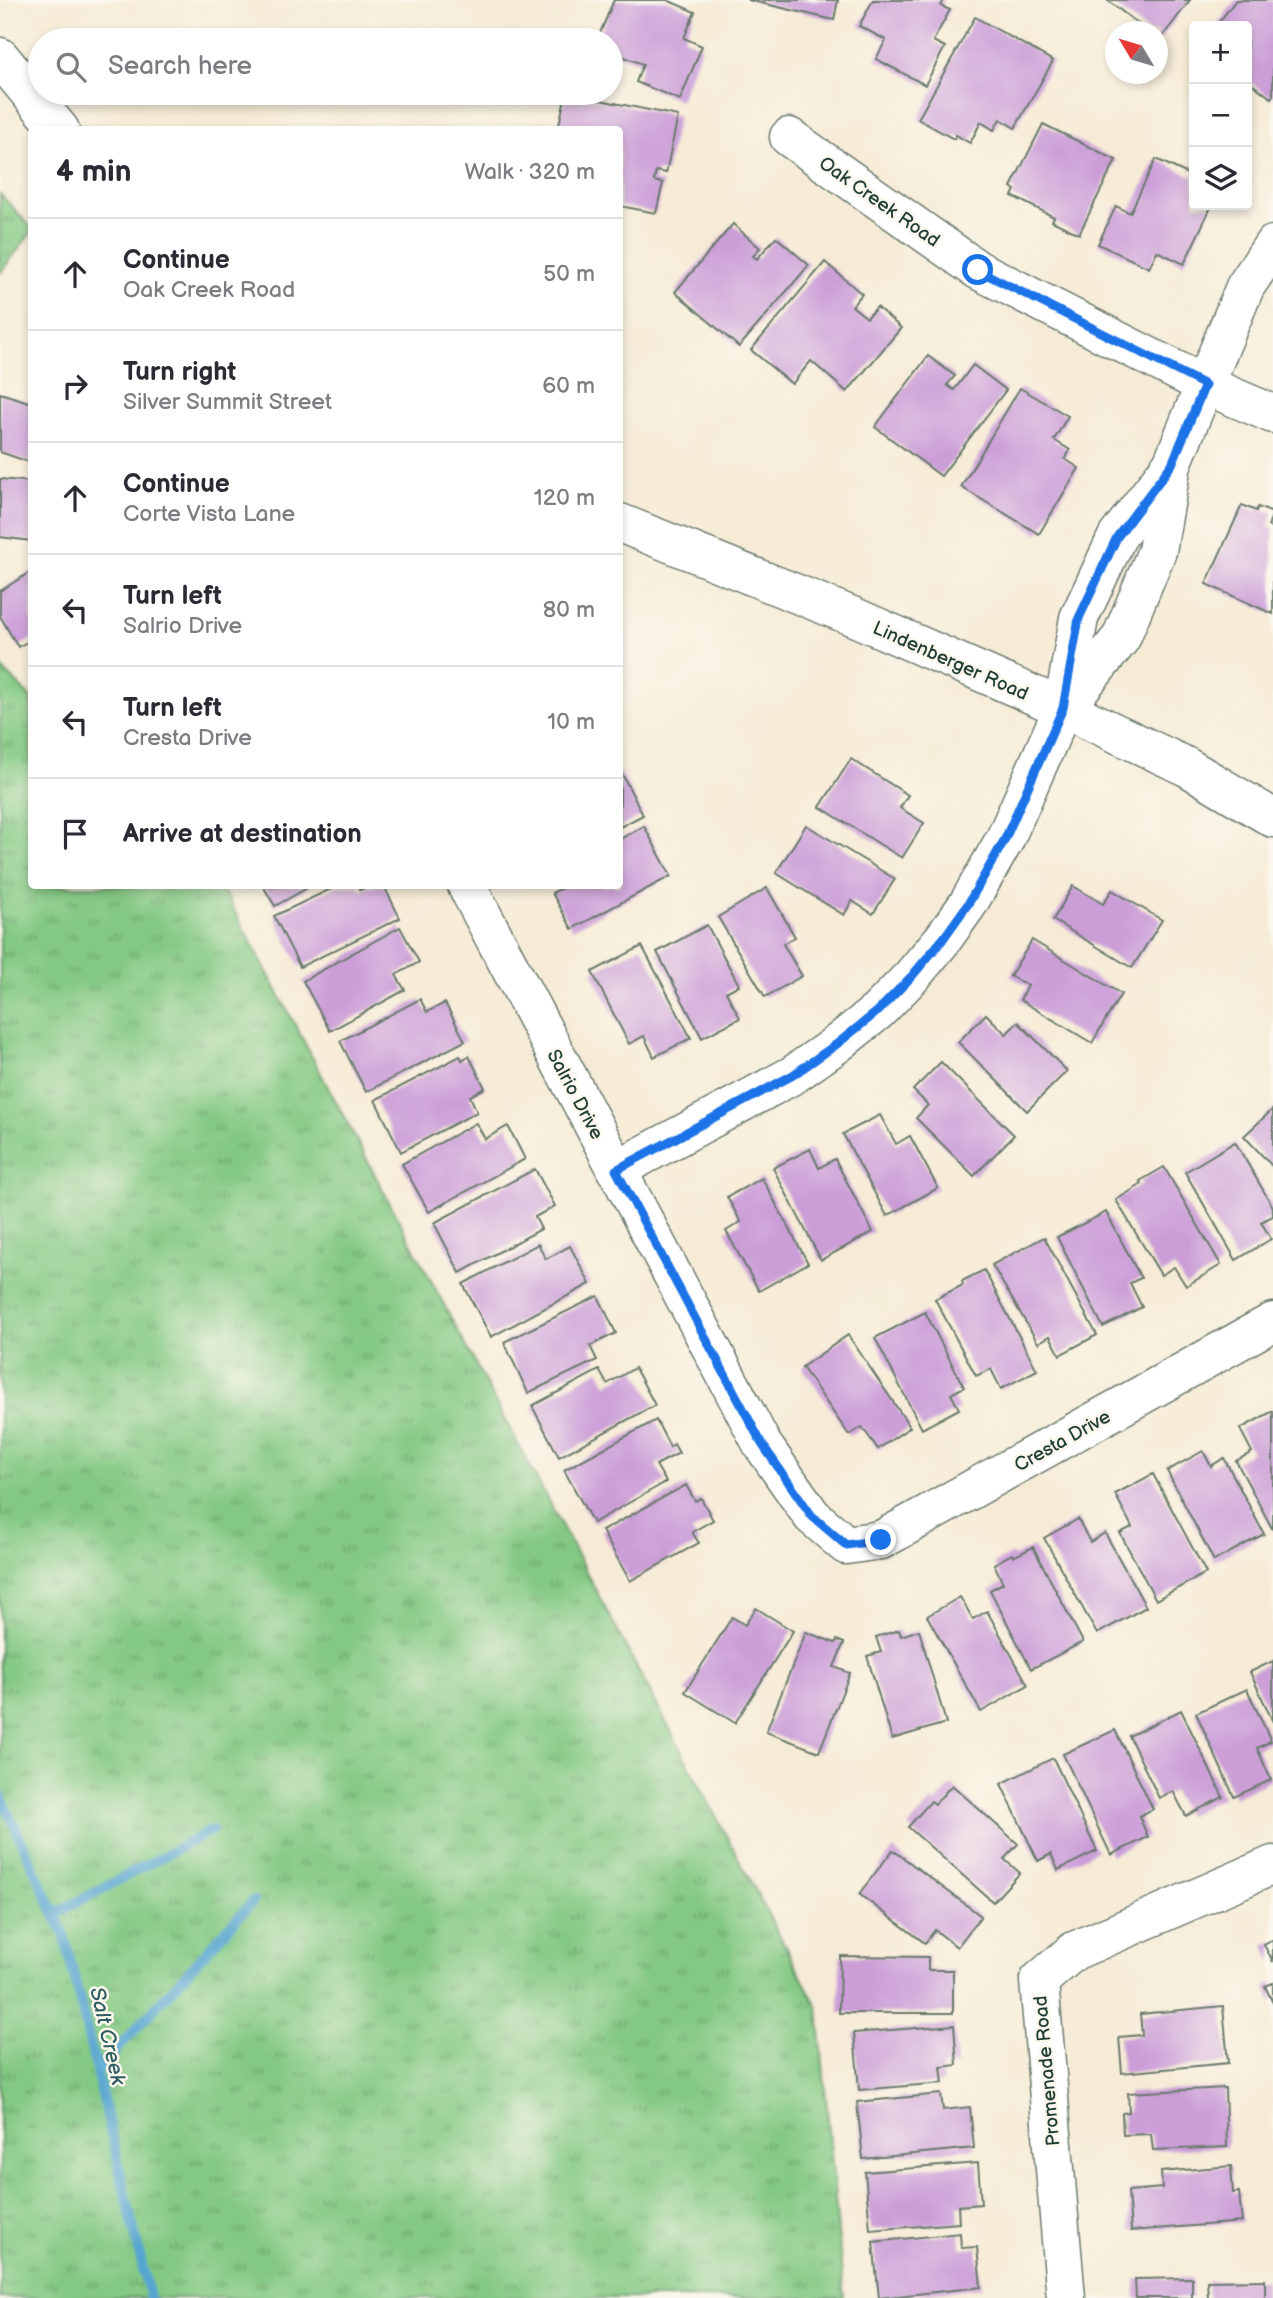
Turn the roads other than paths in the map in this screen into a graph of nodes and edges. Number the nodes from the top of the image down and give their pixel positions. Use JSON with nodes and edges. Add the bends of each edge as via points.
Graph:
{"nodes":[{"id":1,"x":0,"y":57,"type":"edge"},
{"id":2,"x":28,"y":91,"type":"edge"},
{"id":3,"x":39,"y":105,"type":"edge"},
{"id":4,"x":57,"y":126,"type":"edge"},
{"id":5,"x":789,"y":137,"type":"dead end"},
{"id":6,"x":1273,"y":245,"type":"edge"},
{"id":7,"x":1205,"y":385,"type":"junction"},
{"id":8,"x":1273,"y":414,"type":"edge"},
{"id":9,"x":623,"y":524,"type":"edge"},
{"id":10,"x":1063,"y":708,"type":"junction"},
{"id":11,"x":1273,"y":818,"type":"edge"},
{"id":12,"x":469,"y":889,"type":"edge"},
{"id":13,"x":616,"y":1170,"type":"junction"},
{"id":14,"x":1273,"y":1322,"type":"edge"},
{"id":15,"x":846,"y":1545,"type":"joint"},
{"id":16,"x":1273,"y":1865,"type":"edge"},
{"id":17,"x":1066,"y":2298,"type":"edge"}],
"edges":[{"from":1,"to":2,"type":"street"},
{"from":3,"to":4,"type":"street"},
{"from":5,"to":7,"type":"street","name":"Oak Creek Road","via":[[978,270]]},
{"from":6,"to":7,"type":"street","via":[[1245,286]]},
{"from":7,"to":8,"type":"street","name":"Oak Creek Road"},
{"from":7,"to":10,"type":"street","via":[[1172,464],[1157,551],[1121,638]]},
{"from":9,"to":10,"type":"street","name":"Lindenberger Road","via":[[852,616]]},
{"from":10,"to":11,"type":"street","name":"Lindenberger Road","via":[[1187,767]]},
{"from":10,"to":13,"type":"street","via":[[1005,839],[968,904],[912,976],[878,1011],[793,1075]]},
{"from":12,"to":13,"type":"street","name":"Salrio Drive"},
{"from":13,"to":15,"type":"street","name":"Salrio Drive","via":[[762,1444],[812,1516]]},
{"from":14,"to":15,"type":"street","name":"Cresta Drive","via":[[881,1540]]},
{"from":16,"to":17,"type":"street","name":"Promenade Road","via":[[1073,1951],[1039,1981]]}]}
